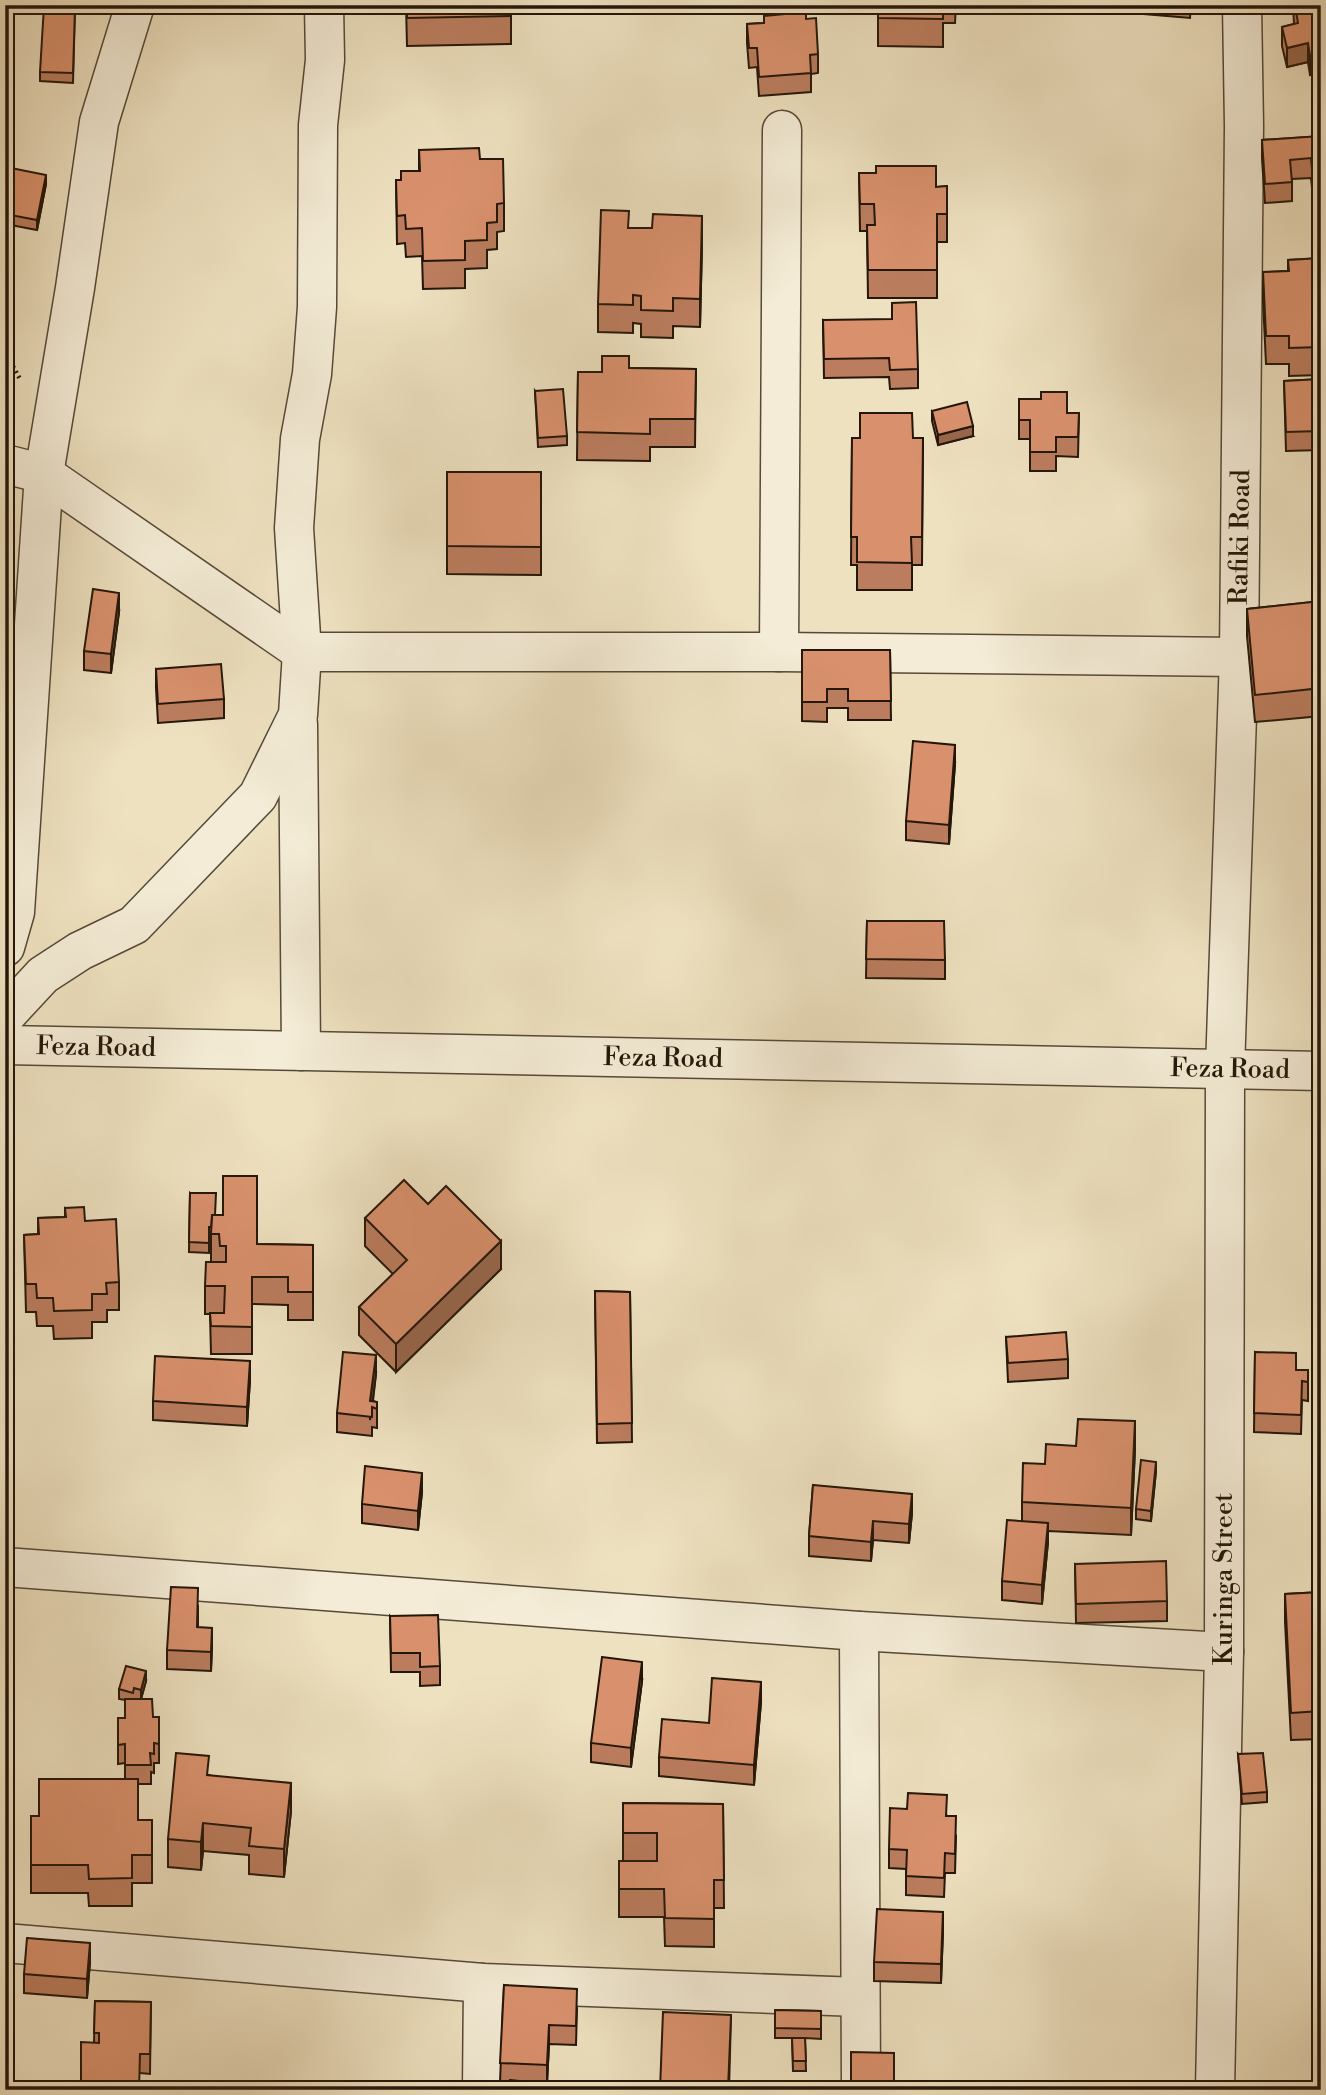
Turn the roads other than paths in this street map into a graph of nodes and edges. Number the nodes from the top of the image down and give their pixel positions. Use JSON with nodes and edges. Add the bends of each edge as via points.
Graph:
{"nodes":[{"id":1,"x":135,"y":5,"type":"edge"},
{"id":2,"x":324,"y":5,"type":"edge"},
{"id":3,"x":1242,"y":5,"type":"edge"},
{"id":4,"x":782,"y":130,"type":"dead end"},
{"id":5,"x":5,"y":464,"type":"edge"},
{"id":6,"x":44,"y":474,"type":"junction"},
{"id":7,"x":302,"y":652,"type":"junction"},
{"id":8,"x":779,"y":652,"type":"junction"},
{"id":9,"x":1239,"y":657,"type":"junction"},
{"id":10,"x":298,"y":715,"type":"junction"},
{"id":11,"x":5,"y":947,"type":"edge"},
{"id":12,"x":5,"y":1016,"type":"edge"},
{"id":13,"x":5,"y":1045,"type":"edge"},
{"id":14,"x":301,"y":1051,"type":"junction"},
{"id":15,"x":1225,"y":1069,"type":"junction"},
{"id":16,"x":1321,"y":1071,"type":"edge"},
{"id":17,"x":5,"y":1567,"type":"edge"},
{"id":18,"x":859,"y":1631,"type":"junction"},
{"id":19,"x":1224,"y":1652,"type":"junction"},
{"id":20,"x":5,"y":1943,"type":"edge"},
{"id":21,"x":482,"y":1983,"type":"junction"},
{"id":22,"x":859,"y":1997,"type":"junction"},
{"id":23,"x":482,"y":2090,"type":"edge"},
{"id":24,"x":860,"y":2090,"type":"edge"},
{"id":25,"x":1215,"y":2090,"type":"edge"}],
"edges":[{"from":1,"to":6,"type":"street","via":[[99,122]]},
{"from":2,"to":7,"type":"street","via":[[317,307],[294,528]]},
{"from":3,"to":9,"type":"street","name":"Rafiki Road"},
{"from":4,"to":8,"type":"street"},
{"from":5,"to":6,"type":"street"},
{"from":6,"to":7,"type":"street"},
{"from":6,"to":11,"type":"street","via":[[15,912]]},
{"from":7,"to":8,"type":"street"},
{"from":7,"to":10,"type":"street"},
{"from":8,"to":9,"type":"street"},
{"from":9,"to":15,"type":"street","name":"Rafiki Road"},
{"from":10,"to":12,"type":"street","via":[[258,796],[134,925],[43,975]]},
{"from":10,"to":14,"type":"street"},
{"from":13,"to":14,"type":"street","name":"Feza Road"},
{"from":14,"to":15,"type":"street","name":"Feza Road"},
{"from":15,"to":16,"type":"street","name":"Feza Road"},
{"from":15,"to":19,"type":"street","name":"Kuringa Street"},
{"from":17,"to":18,"type":"street"},
{"from":18,"to":19,"type":"street"},
{"from":18,"to":22,"type":"street"},
{"from":19,"to":25,"type":"street","name":"Kuringa Street"},
{"from":20,"to":21,"type":"street"},
{"from":21,"to":22,"type":"street"},
{"from":21,"to":23,"type":"street"},
{"from":22,"to":24,"type":"street"}]}
